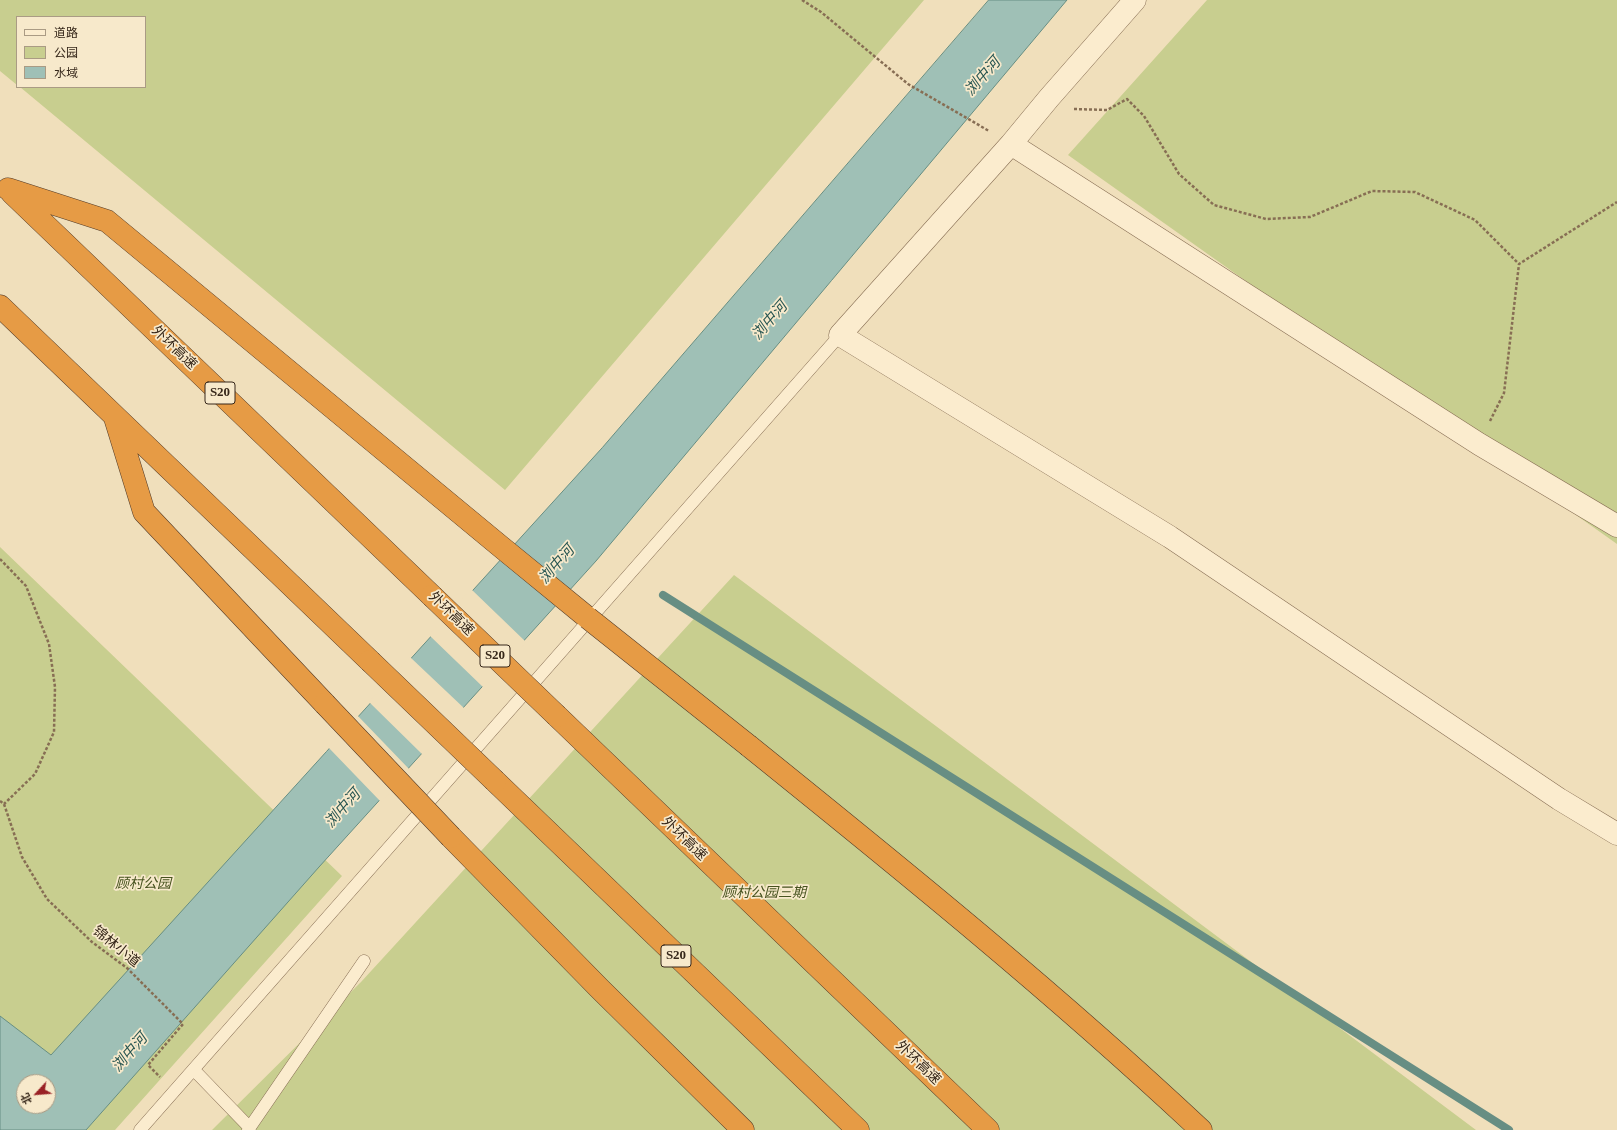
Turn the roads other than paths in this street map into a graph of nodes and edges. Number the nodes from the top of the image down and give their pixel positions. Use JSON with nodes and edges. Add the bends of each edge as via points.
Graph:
{"nodes":[{"id":1,"x":1135,"y":0,"type":"edge"},
{"id":2,"x":1002,"y":139,"type":"junction"},
{"id":3,"x":4,"y":185,"type":"edge"},
{"id":4,"x":0,"y":306,"type":"edge"},
{"id":5,"x":840,"y":335,"type":"junction"},
{"id":6,"x":114,"y":415,"type":"junction"},
{"id":7,"x":1617,"y":526,"type":"edge"},
{"id":8,"x":1617,"y":834,"type":"edge"},
{"id":9,"x":364,"y":961,"type":"dead end"},
{"id":10,"x":194,"y":1070,"type":"junction"},
{"id":11,"x":249,"y":1129,"type":"edge"},
{"id":12,"x":140,"y":1130,"type":"edge"},
{"id":13,"x":743,"y":1130,"type":"edge"},
{"id":14,"x":858,"y":1130,"type":"edge"},
{"id":15,"x":988,"y":1130,"type":"edge"},
{"id":16,"x":1201,"y":1130,"type":"edge"}],
"edges":[{"from":1,"to":2,"type":"street","via":[[1049,98]]},
{"from":2,"to":5,"type":"street"},
{"from":2,"to":7,"type":"street","via":[[1479,444]]},
{"from":3,"to":15,"type":"highway","name":"外环高速","number":"S20","bridge":true},
{"from":3,"to":16,"type":"highway","bridge":true,"via":[[107,220],[500,546],[1020,968]]},
{"from":4,"to":6,"type":"highway","number":"S20"},
{"from":5,"to":8,"type":"street","via":[[1170,537]]},
{"from":5,"to":10,"type":"lane"},
{"from":6,"to":13,"type":"highway","bridge":true,"via":[[144,512],[451,837]]},
{"from":6,"to":14,"type":"highway","number":"S20","bridge":true},
{"from":9,"to":11,"type":"lane"},
{"from":10,"to":11,"type":"lane"},
{"from":10,"to":12,"type":"lane"}]}
